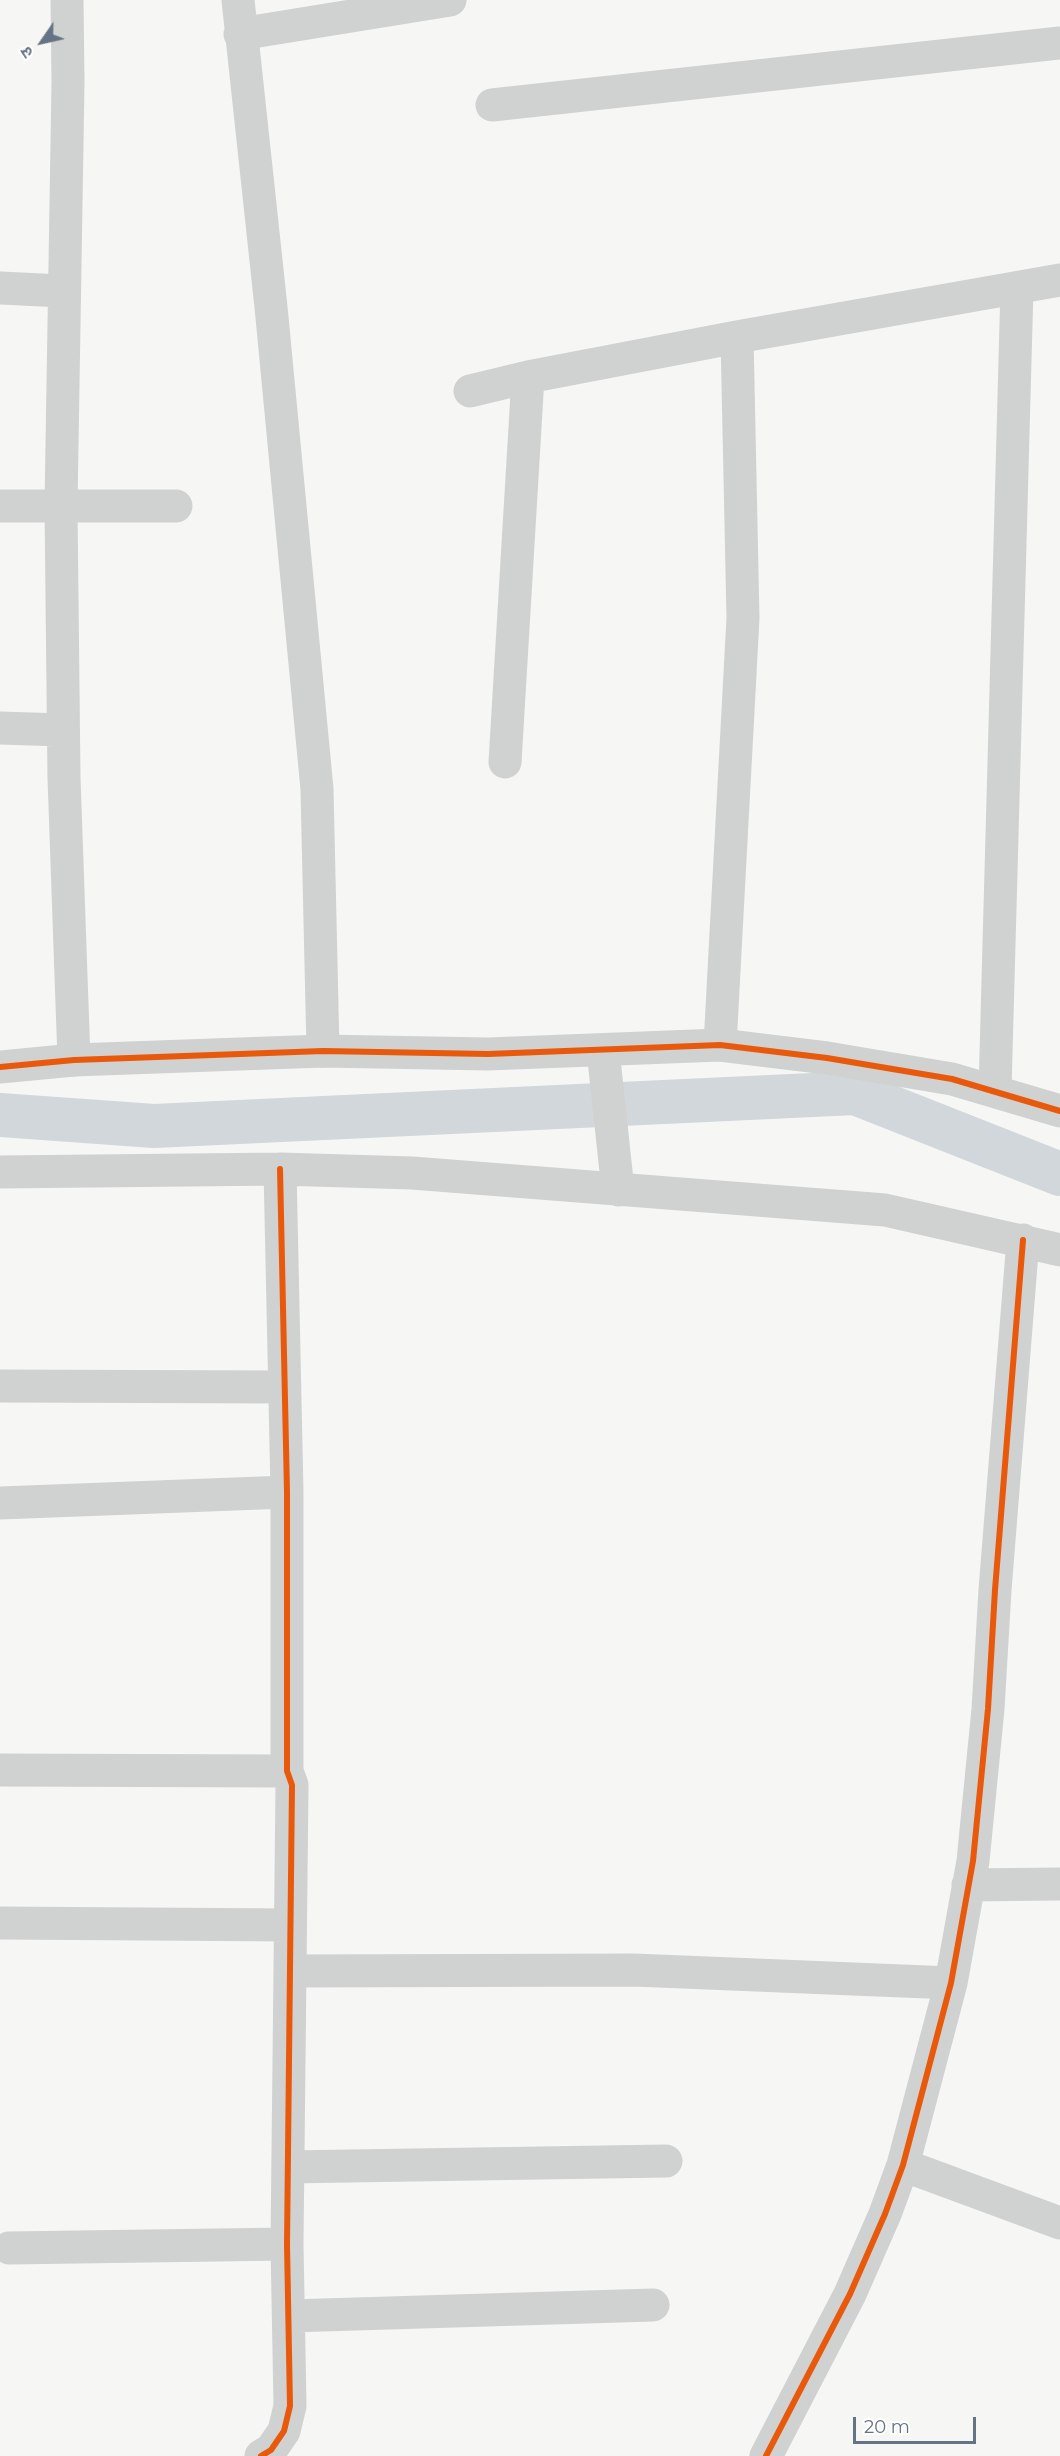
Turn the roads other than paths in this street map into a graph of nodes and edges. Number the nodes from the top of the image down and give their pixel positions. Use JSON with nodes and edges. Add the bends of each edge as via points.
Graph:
{"nodes":[{"id":1,"x":66,"y":0,"type":"edge"},
{"id":2,"x":238,"y":0,"type":"edge"},
{"id":3,"x":450,"y":0,"type":"edge"},
{"id":4,"x":240,"y":34,"type":"junction"},
{"id":5,"x":1060,"y":43,"type":"edge"},
{"id":6,"x":492,"y":105,"type":"dead end"},
{"id":7,"x":1060,"y":280,"type":"edge"},
{"id":8,"x":0,"y":288,"type":"edge"},
{"id":9,"x":1017,"y":288,"type":"junction"},
{"id":10,"x":63,"y":291,"type":"junction"},
{"id":11,"x":737,"y":337,"type":"junction"},
{"id":12,"x":528,"y":377,"type":"junction"},
{"id":13,"x":470,"y":391,"type":"dead end"},
{"id":14,"x":0,"y":506,"type":"edge"},
{"id":15,"x":61,"y":506,"type":"junction"},
{"id":16,"x":176,"y":506,"type":"dead end"},
{"id":17,"x":0,"y":728,"type":"edge"},
{"id":18,"x":63,"y":730,"type":"junction"},
{"id":19,"x":505,"y":762,"type":"dead end"},
{"id":20,"x":720,"y":1045,"type":"junction"},
{"id":21,"x":603,"y":1050,"type":"junction"},
{"id":22,"x":323,"y":1051,"type":"junction"},
{"id":23,"x":74,"y":1060,"type":"junction"},
{"id":24,"x":0,"y":1067,"type":"edge"},
{"id":25,"x":995,"y":1090,"type":"junction"},
{"id":26,"x":1060,"y":1111,"type":"edge"},
{"id":27,"x":280,"y":1168,"type":"junction"},
{"id":28,"x":0,"y":1172,"type":"edge"},
{"id":29,"x":618,"y":1190,"type":"junction"},
{"id":30,"x":1023,"y":1240,"type":"junction"},
{"id":31,"x":1060,"y":1250,"type":"edge"},
{"id":32,"x":0,"y":1386,"type":"edge"},
{"id":33,"x":285,"y":1387,"type":"junction"},
{"id":34,"x":287,"y":1491,"type":"junction"},
{"id":35,"x":0,"y":1503,"type":"edge"},
{"id":36,"x":0,"y":1770,"type":"edge"},
{"id":37,"x":288,"y":1771,"type":"junction"},
{"id":38,"x":1060,"y":1884,"type":"edge"},
{"id":39,"x":968,"y":1885,"type":"junction"},
{"id":40,"x":0,"y":1923,"type":"edge"},
{"id":41,"x":290,"y":1925,"type":"junction"},
{"id":42,"x":290,"y":1971,"type":"junction"},
{"id":43,"x":951,"y":1983,"type":"junction"},
{"id":44,"x":666,"y":2161,"type":"dead end"},
{"id":45,"x":903,"y":2165,"type":"junction"},
{"id":46,"x":288,"y":2167,"type":"junction"},
{"id":47,"x":1060,"y":2223,"type":"edge"},
{"id":48,"x":286,"y":2244,"type":"junction"},
{"id":49,"x":9,"y":2248,"type":"dead end"},
{"id":50,"x":653,"y":2305,"type":"dead end"},
{"id":51,"x":289,"y":2316,"type":"junction"},
{"id":52,"x":261,"y":2456,"type":"edge"},
{"id":53,"x":766,"y":2456,"type":"edge"}],
"edges":[{"from":1,"to":10,"type":"street"},
{"from":2,"to":4,"type":"street"},
{"from":3,"to":4,"type":"street"},
{"from":4,"to":22,"type":"street","via":[[318,789]]},
{"from":5,"to":6,"type":"street"},
{"from":7,"to":9,"type":"street"},
{"from":8,"to":10,"type":"street"},
{"from":9,"to":11,"type":"street"},
{"from":9,"to":25,"type":"street"},
{"from":10,"to":15,"type":"street"},
{"from":11,"to":12,"type":"street"},
{"from":11,"to":20,"type":"street","via":[[743,618]]},
{"from":12,"to":13,"type":"street"},
{"from":12,"to":19,"type":"street"},
{"from":14,"to":15,"type":"street"},
{"from":15,"to":16,"type":"street"},
{"from":15,"to":18,"type":"street"},
{"from":17,"to":18,"type":"street"},
{"from":18,"to":23,"type":"street"},
{"from":20,"to":21,"type":"street"},
{"from":20,"to":25,"type":"street","via":[[952,1078]]},
{"from":21,"to":22,"type":"street","via":[[488,1054]]},
{"from":21,"to":29,"type":"street"},
{"from":22,"to":23,"type":"street"},
{"from":23,"to":24,"type":"street"},
{"from":25,"to":26,"type":"street"},
{"from":27,"to":28,"type":"street"},
{"from":27,"to":29,"type":"street","via":[[412,1173]]},
{"from":27,"to":33,"type":"street"},
{"from":29,"to":30,"type":"street","via":[[885,1210]]},
{"from":30,"to":31,"type":"street"},
{"from":30,"to":39,"type":"street","via":[[988,1708]]},
{"from":32,"to":33,"type":"street"},
{"from":33,"to":34,"type":"street"},
{"from":34,"to":35,"type":"street"},
{"from":34,"to":37,"type":"street"},
{"from":36,"to":37,"type":"street"},
{"from":37,"to":41,"type":"street","via":[[292,1785]]},
{"from":38,"to":39,"type":"street"},
{"from":39,"to":43,"type":"street"},
{"from":40,"to":41,"type":"street"},
{"from":41,"to":42,"type":"street"},
{"from":42,"to":43,"type":"street","via":[[634,1970]]},
{"from":42,"to":46,"type":"street"},
{"from":43,"to":45,"type":"street"},
{"from":44,"to":46,"type":"street"},
{"from":45,"to":47,"type":"street"},
{"from":45,"to":53,"type":"street","via":[[850,2294]]},
{"from":46,"to":48,"type":"street"},
{"from":48,"to":49,"type":"street"},
{"from":48,"to":51,"type":"street"},
{"from":50,"to":51,"type":"street"},
{"from":51,"to":52,"type":"street","via":[[290,2406],[284,2432],[271,2450]]}]}
